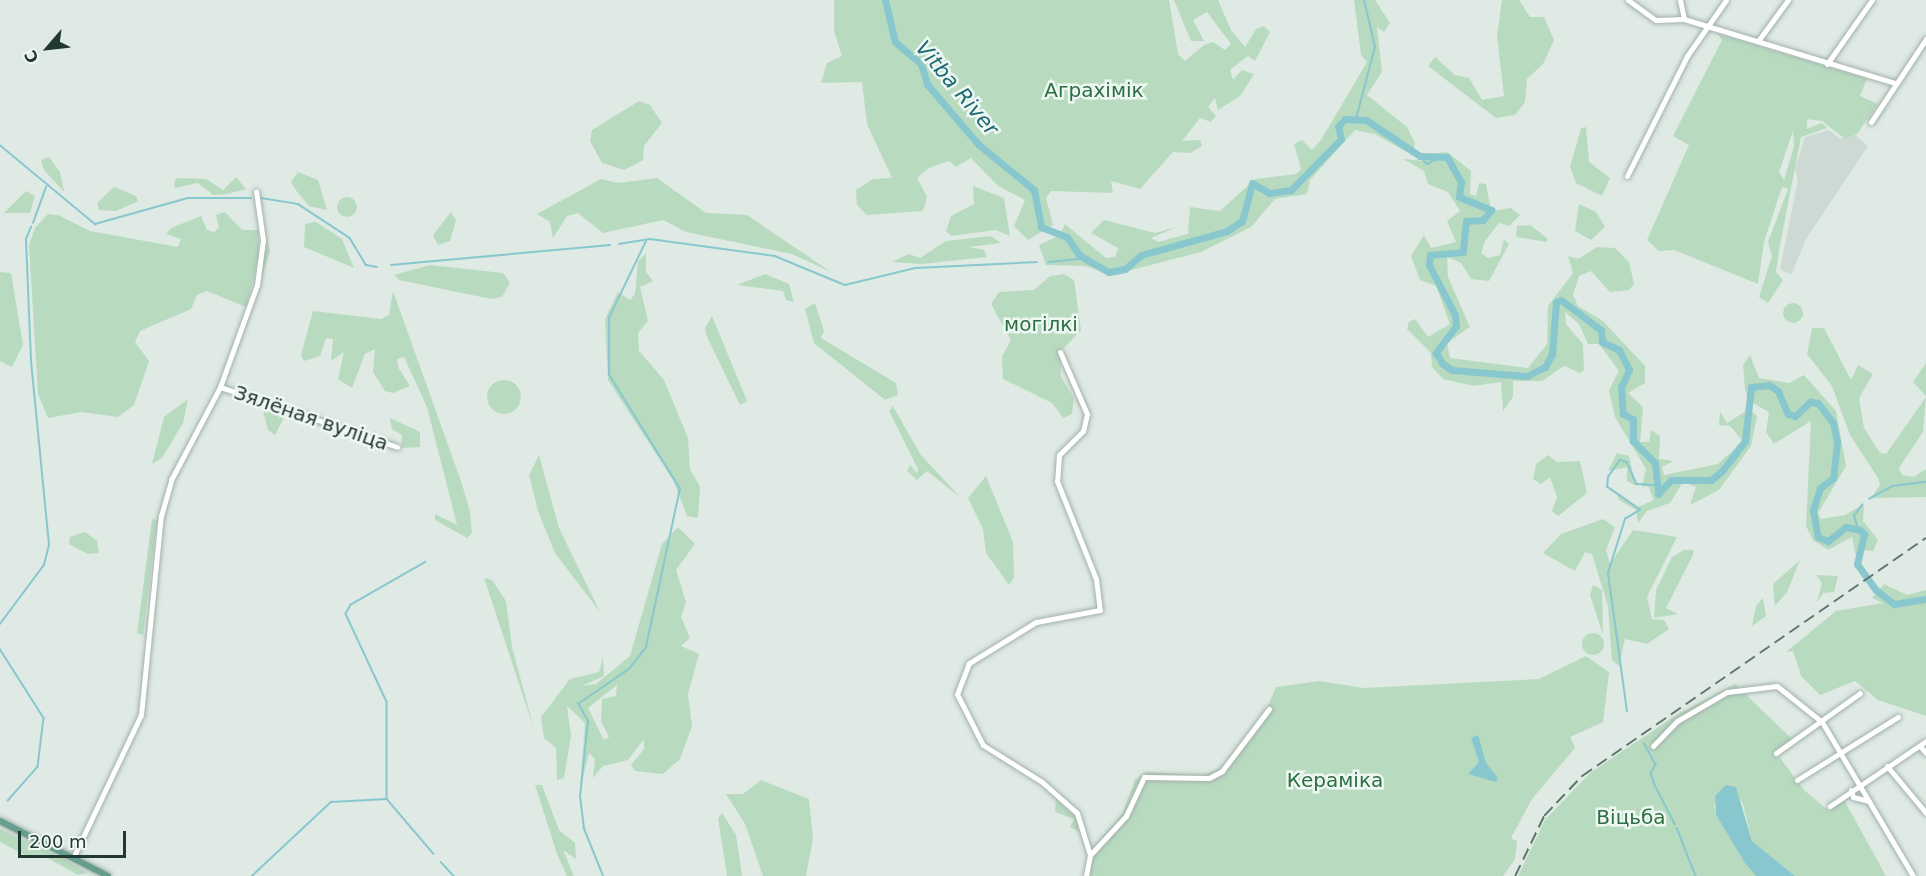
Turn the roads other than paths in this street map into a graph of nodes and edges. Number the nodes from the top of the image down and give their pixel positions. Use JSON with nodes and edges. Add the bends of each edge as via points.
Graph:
{"nodes":[{"id":1,"x":1628,"y":0,"type":"edge"},
{"id":2,"x":1680,"y":0,"type":"edge"},
{"id":3,"x":1726,"y":0,"type":"edge"},
{"id":4,"x":1788,"y":0,"type":"edge"},
{"id":5,"x":1872,"y":0,"type":"edge"},
{"id":6,"x":1684,"y":19,"type":"junction"},
{"id":7,"x":1707,"y":28,"type":"junction"},
{"id":8,"x":1926,"y":39,"type":"edge"},
{"id":9,"x":1758,"y":41,"type":"junction"},
{"id":10,"x":1827,"y":64,"type":"junction"},
{"id":11,"x":1895,"y":83,"type":"junction"},
{"id":12,"x":1871,"y":122,"type":"dead end"},
{"id":13,"x":1627,"y":176,"type":"dead end"},
{"id":14,"x":256,"y":191,"type":"dead end"},
{"id":15,"x":1060,"y":351,"type":"dead end"},
{"id":16,"x":222,"y":388,"type":"junction"},
{"id":17,"x":397,"y":447,"type":"dead end"},
{"id":18,"x":1860,"y":693,"type":"dead end"},
{"id":19,"x":1269,"y":709,"type":"dead end"},
{"id":20,"x":1898,"y":717,"type":"dead end"},
{"id":21,"x":1822,"y":722,"type":"junction"},
{"id":22,"x":1926,"y":741,"type":"edge"},
{"id":23,"x":1653,"y":746,"type":"dead end"},
{"id":24,"x":1920,"y":746,"type":"junction"},
{"id":25,"x":1844,"y":752,"type":"junction"},
{"id":26,"x":1776,"y":753,"type":"dead end"},
{"id":27,"x":1926,"y":753,"type":"edge"},
{"id":28,"x":1887,"y":766,"type":"junction"},
{"id":29,"x":1797,"y":780,"type":"dead end"},
{"id":30,"x":1859,"y":782,"type":"junction"},
{"id":31,"x":1851,"y":790,"type":"junction"},
{"id":32,"x":1869,"y":801,"type":"junction"},
{"id":33,"x":1830,"y":806,"type":"dead end"},
{"id":34,"x":1926,"y":813,"type":"edge"},
{"id":35,"x":0,"y":821,"type":"edge"},
{"id":36,"x":1090,"y":855,"type":"junction"},
{"id":37,"x":73,"y":858,"type":"junction"},
{"id":38,"x":108,"y":876,"type":"edge"},
{"id":39,"x":1086,"y":876,"type":"edge"},
{"id":40,"x":1913,"y":876,"type":"edge"}],
"edges":[{"from":1,"to":6,"type":"street","via":[[1656,20]]},
{"from":2,"to":6,"type":"street"},
{"from":3,"to":7,"type":"street"},
{"from":4,"to":9,"type":"street"},
{"from":5,"to":10,"type":"street"},
{"from":6,"to":7,"type":"street"},
{"from":7,"to":9,"type":"street"},
{"from":7,"to":13,"type":"street"},
{"from":8,"to":11,"type":"street"},
{"from":9,"to":10,"type":"street"},
{"from":10,"to":11,"type":"street"},
{"from":11,"to":12,"type":"street"},
{"from":14,"to":16,"type":"street","via":[[262,263]]},
{"from":15,"to":36,"type":"street","via":[[1087,414],[1083,431],[1059,455],[1057,481],[1096,579],[1100,610],[1036,622],[969,663],[957,694],[983,745],[1042,782],[1077,813]]},
{"from":16,"to":17,"type":"street","name":"Зялёная вуліца"},
{"from":16,"to":37,"type":"street","via":[[171,480],[161,516],[141,715]]},
{"from":18,"to":21,"type":"street"},
{"from":19,"to":36,"type":"street","via":[[1222,771],[1209,778],[1144,777],[1120,825]]},
{"from":20,"to":25,"type":"street"},
{"from":21,"to":23,"type":"street","via":[[1777,687],[1727,692],[1677,722]]},
{"from":21,"to":25,"type":"street"},
{"from":21,"to":26,"type":"street"},
{"from":22,"to":24,"type":"street"},
{"from":24,"to":27,"type":"street"},
{"from":24,"to":28,"type":"street"},
{"from":25,"to":29,"type":"street"},
{"from":25,"to":30,"type":"street"},
{"from":28,"to":30,"type":"street"},
{"from":28,"to":34,"type":"street"},
{"from":30,"to":31,"type":"street"},
{"from":30,"to":32,"type":"street"},
{"from":31,"to":32,"type":"street","via":[[1853,797]]},
{"from":31,"to":33,"type":"street"},
{"from":32,"to":40,"type":"street"},
{"from":35,"to":37,"type":"main road"},
{"from":36,"to":39,"type":"street"},
{"from":37,"to":38,"type":"main road"}]}
